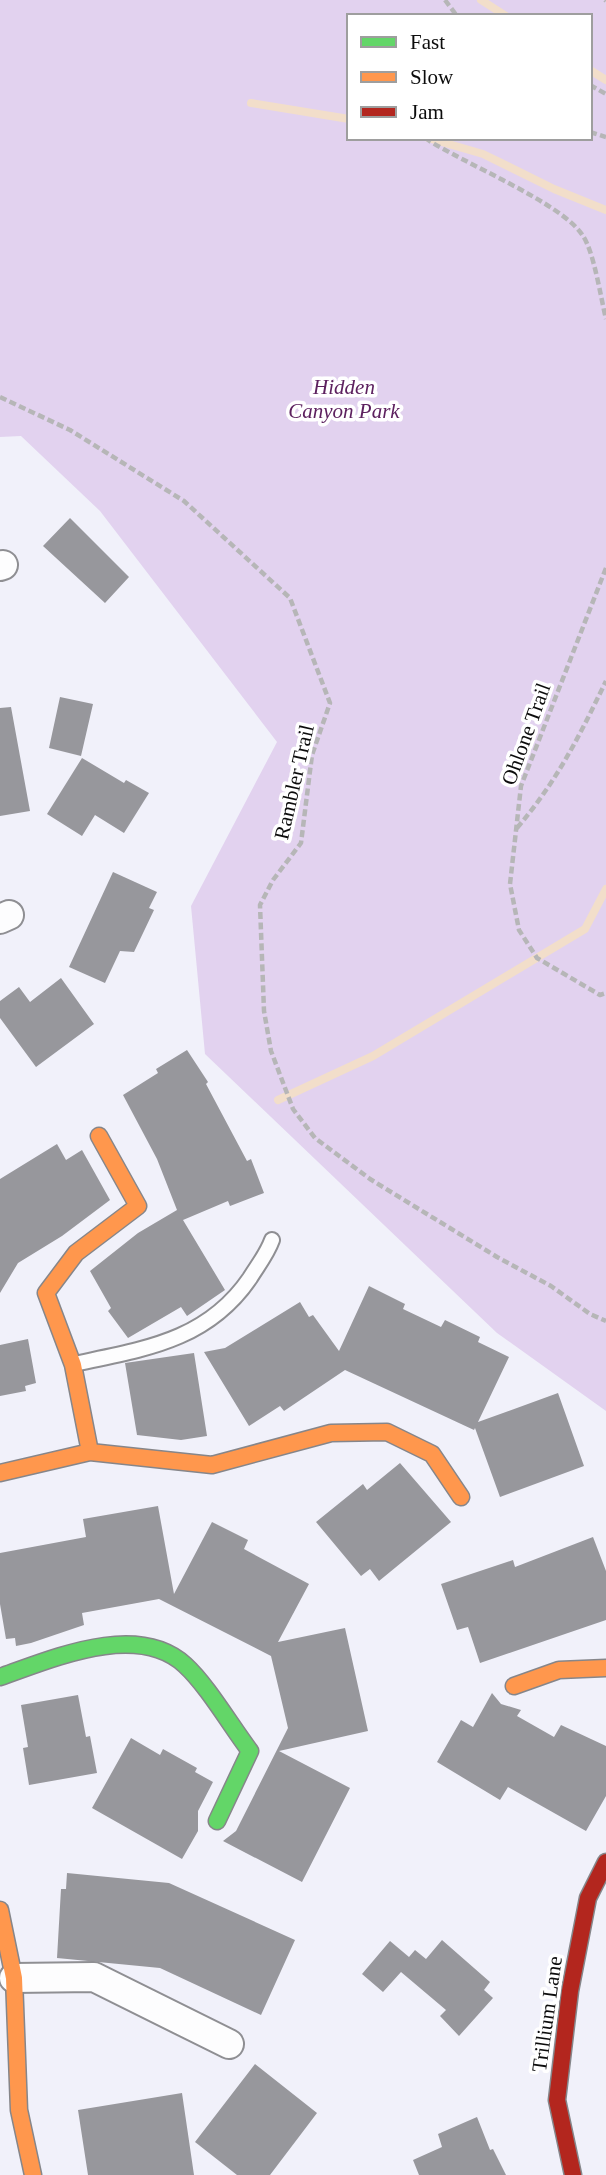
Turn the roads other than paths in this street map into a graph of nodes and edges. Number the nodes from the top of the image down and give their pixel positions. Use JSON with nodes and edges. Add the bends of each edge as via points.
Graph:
{"nodes":[{"id":1,"x":99,"y":1136,"type":"dead end"},
{"id":2,"x":272,"y":1240,"type":"dead end"},
{"id":3,"x":73,"y":1365,"type":"junction"},
{"id":4,"x":90,"y":1452,"type":"junction"},
{"id":5,"x":0,"y":1472,"type":"edge"},
{"id":6,"x":461,"y":1497,"type":"dead end"},
{"id":7,"x":606,"y":1668,"type":"edge"},
{"id":8,"x":0,"y":1677,"type":"edge"},
{"id":9,"x":514,"y":1686,"type":"dead end"},
{"id":10,"x":217,"y":1821,"type":"dead end"},
{"id":11,"x":606,"y":1862,"type":"edge"},
{"id":12,"x":0,"y":1910,"type":"edge"},
{"id":13,"x":14,"y":1978,"type":"junction"},
{"id":14,"x":229,"y":2044,"type":"dead end"},
{"id":15,"x":33,"y":2175,"type":"edge"},
{"id":16,"x":573,"y":2175,"type":"edge"}],
"edges":[{"from":1,"to":3,"type":"street","via":[[138,1206],[76,1253],[46,1293]]},
{"from":2,"to":3,"type":"lane","via":[[237,1297],[195,1331],[151,1348]]},
{"from":3,"to":4,"type":"street"},
{"from":4,"to":5,"type":"street"},
{"from":4,"to":6,"type":"street","via":[[212,1465],[331,1433],[387,1432],[432,1454]]},
{"from":7,"to":9,"type":"street","via":[[572,1667]]},
{"from":8,"to":10,"type":"street","via":[[80,1650],[141,1644],[164,1651],[185,1665],[250,1751]]},
{"from":11,"to":16,"type":"street","name":"Trillium Lane","via":[[587,1898],[557,2100]]},
{"from":12,"to":13,"type":"street"},
{"from":13,"to":14,"type":"street","via":[[94,1977]]},
{"from":13,"to":15,"type":"street","via":[[19,2110]]}]}
